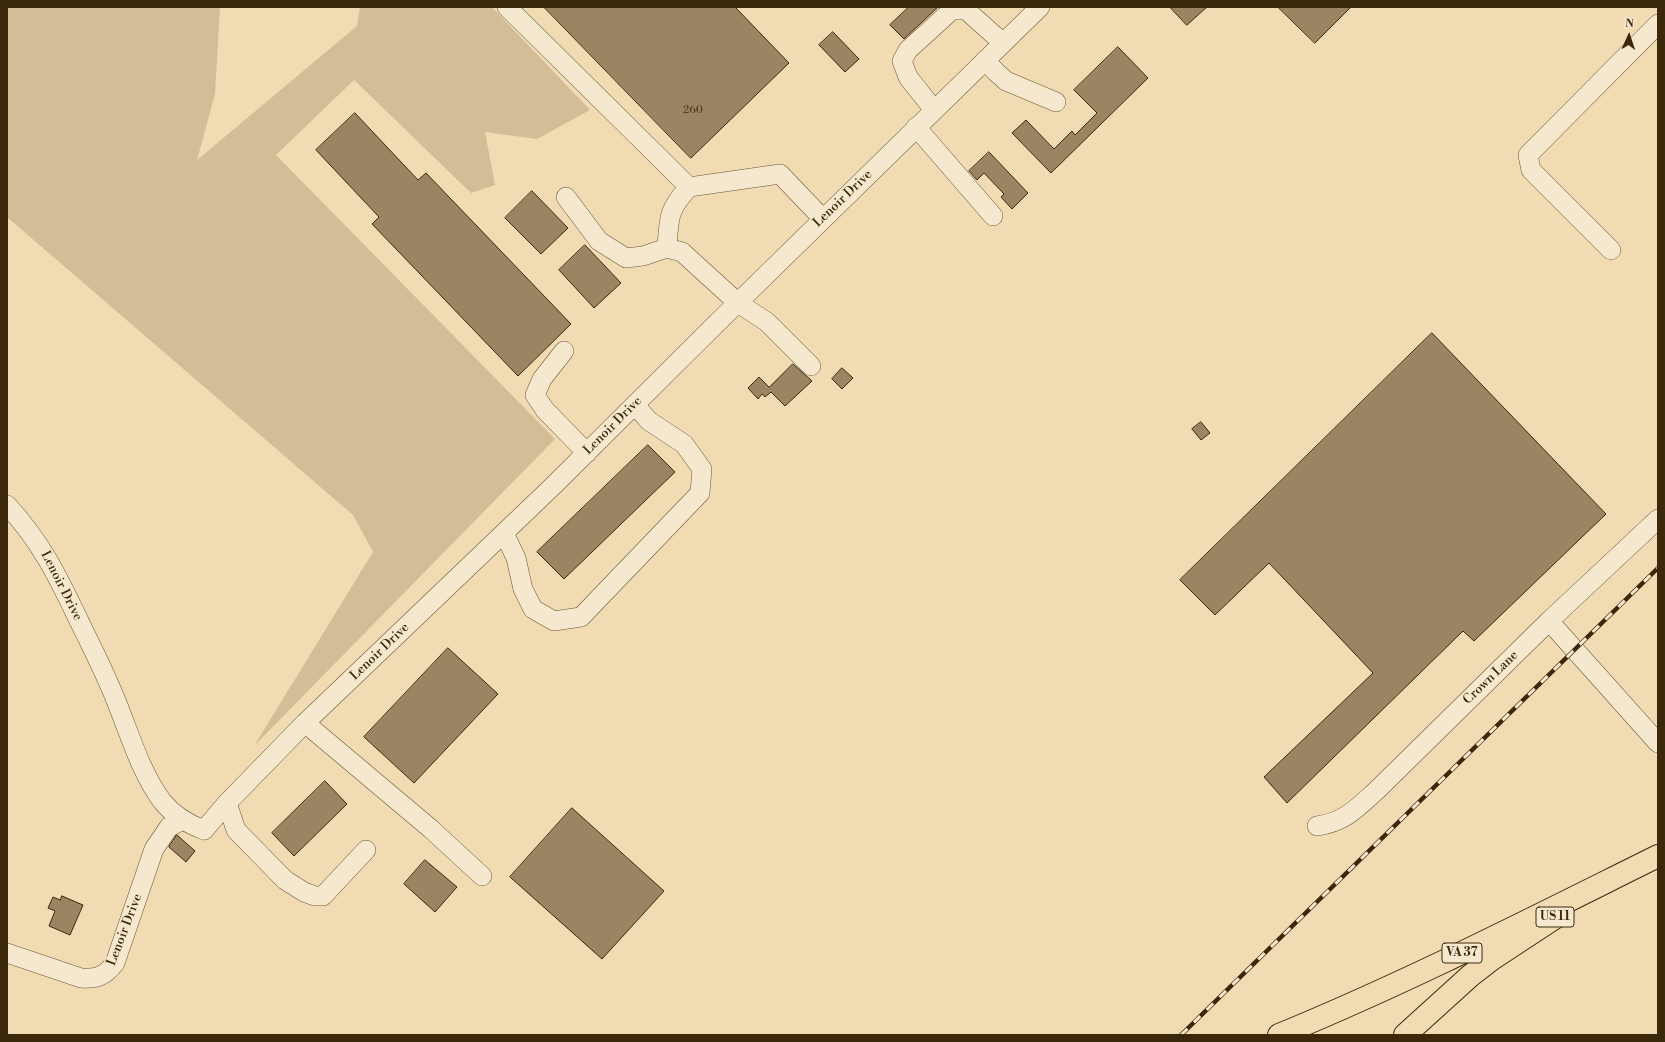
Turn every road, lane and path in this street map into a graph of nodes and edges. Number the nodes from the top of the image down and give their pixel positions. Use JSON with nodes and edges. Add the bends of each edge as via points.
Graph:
{"nodes":[{"id":1,"x":507,"y":7,"type":"edge"},
{"id":2,"x":1040,"y":7,"type":"edge"},
{"id":3,"x":1658,"y":24,"type":"edge"},
{"id":4,"x":1004,"y":42,"type":"junction"},
{"id":5,"x":985,"y":60,"type":"junction"},
{"id":6,"x":1056,"y":102,"type":"dead end"},
{"id":7,"x":934,"y":110,"type":"junction"},
{"id":8,"x":916,"y":127,"type":"junction"},
{"id":9,"x":689,"y":187,"type":"junction"},
{"id":10,"x":566,"y":197,"type":"dead end"},
{"id":11,"x":993,"y":216,"type":"dead end"},
{"id":12,"x":823,"y":219,"type":"junction"},
{"id":13,"x":667,"y":248,"type":"junction"},
{"id":14,"x":1611,"y":250,"type":"dead end"},
{"id":15,"x":738,"y":303,"type":"junction"},
{"id":16,"x":564,"y":352,"type":"dead end"},
{"id":17,"x":811,"y":366,"type":"dead end"},
{"id":18,"x":635,"y":405,"type":"junction"},
{"id":19,"x":587,"y":453,"type":"junction"},
{"id":20,"x":7,"y":506,"type":"edge"},
{"id":21,"x":1658,"y":518,"type":"edge"},
{"id":22,"x":504,"y":533,"type":"junction"},
{"id":23,"x":1549,"y":621,"type":"junction"},
{"id":24,"x":305,"y":723,"type":"junction"},
{"id":25,"x":1658,"y":742,"type":"edge"},
{"id":26,"x":227,"y":803,"type":"junction"},
{"id":27,"x":183,"y":820,"type":"junction"},
{"id":28,"x":1317,"y":826,"type":"dead end"},
{"id":29,"x":366,"y":850,"type":"dead end"},
{"id":30,"x":1650,"y":860,"type":"edge"},
{"id":31,"x":482,"y":876,"type":"dead end"},
{"id":32,"x":7,"y":953,"type":"edge"},
{"id":33,"x":1279,"y":1035,"type":"edge"},
{"id":34,"x":1405,"y":1035,"type":"edge"}],
"edges":[{"from":1,"to":9,"type":"street"},
{"from":2,"to":4,"type":"street","name":"Lenoir Drive"},
{"from":3,"to":14,"type":"street","via":[[1528,155],[1531,170]]},
{"from":4,"to":5,"type":"street","name":"Lenoir Drive"},
{"from":4,"to":7,"type":"street","via":[[966,10],[952,10],[908,50],[902,62],[908,77]]},
{"from":5,"to":6,"type":"street","via":[[1006,80]]},
{"from":5,"to":7,"type":"street","name":"Lenoir Drive"},
{"from":7,"to":8,"type":"street","name":"Lenoir Drive"},
{"from":8,"to":11,"type":"street"},
{"from":8,"to":12,"type":"street","name":"Lenoir Drive"},
{"from":9,"to":12,"type":"street","via":[[780,174]]},
{"from":9,"to":13,"type":"street","via":[[677,201],[669,218]]},
{"from":10,"to":13,"type":"street","via":[[599,241],[626,258],[643,256]]},
{"from":12,"to":15,"type":"street","name":"Lenoir Drive"},
{"from":13,"to":15,"type":"street","via":[[682,252]]},
{"from":15,"to":17,"type":"street","via":[[767,322]]},
{"from":15,"to":18,"type":"street","name":"Lenoir Drive"},
{"from":16,"to":19,"type":"street","via":[[542,379],[535,394],[545,410]]},
{"from":18,"to":19,"type":"street","name":"Lenoir Drive"},
{"from":18,"to":22,"type":"street","via":[[649,421],[684,444],[702,469],[700,493],[581,617],[554,622],[533,609],[523,589],[516,558]]},
{"from":19,"to":22,"type":"street","name":"Lenoir Drive"},
{"from":20,"to":27,"type":"street","name":"Lenoir Drive","via":[[27,528],[53,566],[108,682],[143,768],[163,802]]},
{"from":21,"to":23,"type":"street","name":"Crown Lane"},
{"from":22,"to":24,"type":"street","name":"Lenoir Drive"},
{"from":23,"to":25,"type":"street"},
{"from":23,"to":28,"type":"street","name":"Crown Lane","via":[[1350,814],[1338,821]]},
{"from":24,"to":26,"type":"street","name":"Lenoir Drive"},
{"from":24,"to":31,"type":"street","via":[[431,829]]},
{"from":26,"to":27,"type":"street","name":"Lenoir Drive","via":[[204,830]]},
{"from":26,"to":29,"type":"street","via":[[236,830],[285,880],[315,896],[323,896]]},
{"from":27,"to":32,"type":"street","name":"Lenoir Drive","via":[[169,827],[154,849],[115,962],[109,970],[101,976],[81,978]]},
{"from":30,"to":33,"type":"main road","number":"VA 37","via":[[1498,936]]},
{"from":30,"to":34,"type":"main road","number":"US 11","via":[[1539,927],[1492,959]]}]}
